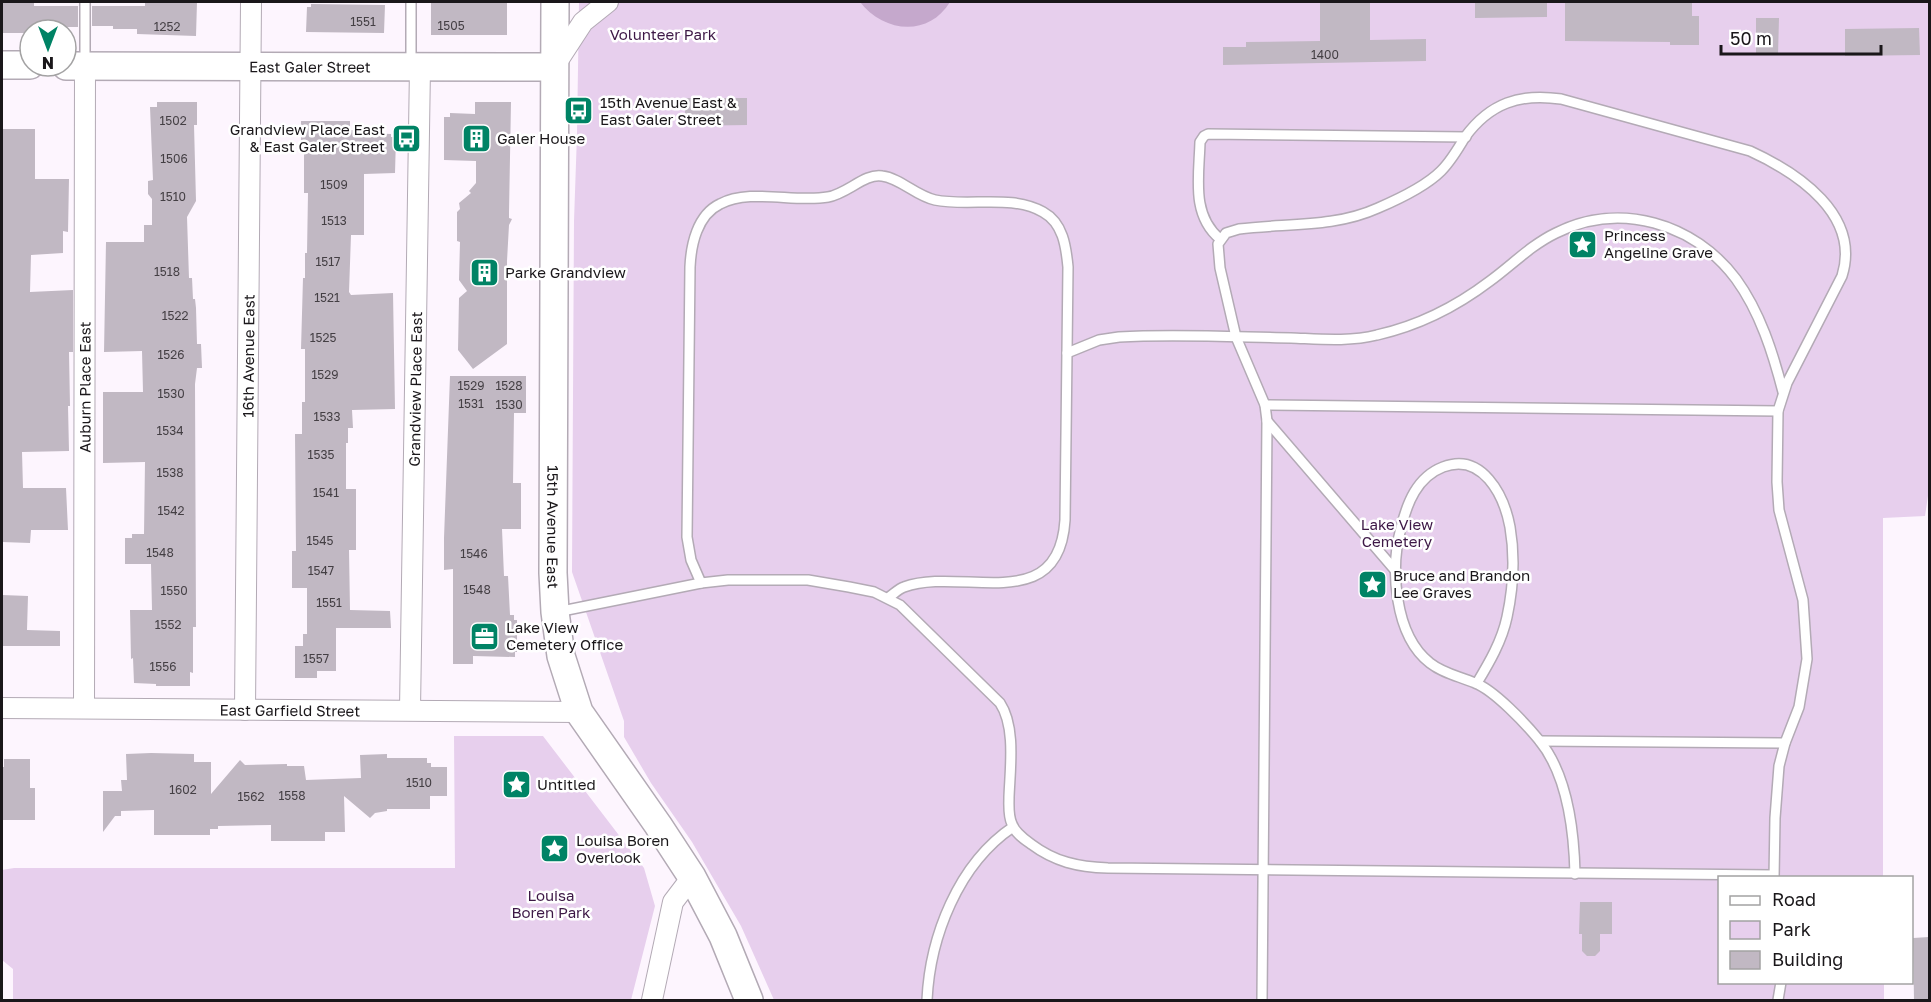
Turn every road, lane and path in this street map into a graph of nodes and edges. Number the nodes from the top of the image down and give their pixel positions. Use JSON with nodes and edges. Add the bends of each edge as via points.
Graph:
{"nodes":[{"id":1,"x":85,"y":2,"type":"edge"},
{"id":2,"x":251,"y":2,"type":"edge"},
{"id":3,"x":411,"y":2,"type":"edge"},
{"id":4,"x":555,"y":2,"type":"edge"},
{"id":5,"x":608,"y":2,"type":"edge"},
{"id":6,"x":78,"y":52,"type":"edge"},
{"id":7,"x":2,"y":65,"type":"edge"},
{"id":8,"x":18,"y":65,"type":"edge"},
{"id":9,"x":78,"y":66,"type":"edge"},
{"id":10,"x":251,"y":66,"type":"junction"},
{"id":11,"x":415,"y":67,"type":"junction"},
{"id":12,"x":554,"y":67,"type":"junction"},
{"id":13,"x":76,"y":78,"type":"edge"},
{"id":14,"x":1466,"y":137,"type":"junction"},
{"id":15,"x":1220,"y":239,"type":"junction"},
{"id":16,"x":1236,"y":337,"type":"junction"},
{"id":17,"x":1067,"y":353,"type":"junction"},
{"id":18,"x":1783,"y":392,"type":"junction"},
{"id":19,"x":1265,"y":405,"type":"junction"},
{"id":20,"x":1778,"y":411,"type":"junction"},
{"id":21,"x":1268,"y":421,"type":"junction"},
{"id":22,"x":1395,"y":570,"type":"junction"},
{"id":23,"x":701,"y":583,"type":"junction"},
{"id":24,"x":889,"y":597,"type":"junction"},
{"id":25,"x":555,"y":612,"type":"junction"},
{"id":26,"x":1477,"y":683,"type":"junction"},
{"id":27,"x":2,"y":708,"type":"edge"},
{"id":28,"x":84,"y":708,"type":"junction"},
{"id":29,"x":245,"y":710,"type":"junction"},
{"id":30,"x":410,"y":710,"type":"junction"},
{"id":31,"x":579,"y":712,"type":"junction"},
{"id":32,"x":1540,"y":741,"type":"junction"},
{"id":33,"x":1785,"y":743,"type":"junction"},
{"id":34,"x":1013,"y":827,"type":"junction"},
{"id":35,"x":1263,"y":870,"type":"junction"},
{"id":36,"x":1575,"y":874,"type":"junction"},
{"id":37,"x":1773,"y":876,"type":"edge"},
{"id":38,"x":692,"y":877,"type":"junction"},
{"id":39,"x":1781,"y":984,"type":"edge"},
{"id":40,"x":652,"y":1000,"type":"edge"},
{"id":41,"x":749,"y":1000,"type":"edge"},
{"id":42,"x":927,"y":1000,"type":"edge"},
{"id":43,"x":1263,"y":1000,"type":"edge"},
{"id":44,"x":1778,"y":1000,"type":"edge"}],
"edges":[{"from":1,"to":6,"type":"lane"},
{"from":2,"to":10,"type":"street","name":"16th Avenue East"},
{"from":3,"to":11,"type":"lane"},
{"from":4,"to":12,"type":"street","name":"15th Avenue East"},
{"from":5,"to":12,"type":"street","via":[[583,22]]},
{"from":7,"to":8,"type":"street"},
{"from":9,"to":10,"type":"street","name":"East Galer Street"},
{"from":10,"to":11,"type":"street","name":"East Galer Street"},
{"from":10,"to":29,"type":"street","name":"16th Avenue East"},
{"from":11,"to":12,"type":"street","name":"East Galer Street"},
{"from":11,"to":30,"type":"street","name":"Grandview Place East"},
{"from":12,"to":25,"type":"street","name":"15th Avenue East"},
{"from":13,"to":28,"type":"street","name":"Auburn Place East"},
{"from":14,"to":15,"type":"lane","via":[[1440,173],[1378,208],[1329,222],[1239,230]]},
{"from":14,"to":15,"type":"lane","via":[[1208,134],[1200,142],[1199,197],[1206,225]]},
{"from":14,"to":18,"type":"lane","via":[[1487,113],[1506,103],[1523,97],[1549,97],[1730,144],[1779,164],[1802,180],[1837,219],[1846,257],[1838,287]]},
{"from":15,"to":16,"type":"lane","via":[[1220,268]]},
{"from":16,"to":17,"type":"lane","via":[[1119,336]]},
{"from":16,"to":18,"type":"lane","via":[[1339,339],[1378,335],[1466,298],[1554,233],[1591,220],[1627,217],[1657,223],[1696,240],[1726,267],[1746,294],[1762,328]]},
{"from":16,"to":19,"type":"lane"},
{"from":17,"to":23,"type":"lane","via":[[1066,247],[1049,216],[1028,205],[937,201],[883,176],[872,176],[831,197],[748,197],[719,204],[695,234],[690,267],[687,537]]},
{"from":17,"to":24,"type":"lane","via":[[1064,532],[1059,552],[1040,574],[1022,581],[925,583],[902,588]]},
{"from":18,"to":20,"type":"lane"},
{"from":19,"to":20,"type":"lane"},
{"from":19,"to":21,"type":"lane"},
{"from":20,"to":33,"type":"lane","via":[[1779,510],[1803,600],[1807,636],[1803,693]]},
{"from":21,"to":22,"type":"lane"},
{"from":21,"to":35,"type":"lane"},
{"from":22,"to":26,"type":"lane","via":[[1400,609],[1419,651],[1451,676]]},
{"from":22,"to":26,"type":"lane","via":[[1406,510],[1420,483],[1452,465],[1471,466],[1485,473],[1507,515],[1512,568],[1502,633]]},
{"from":23,"to":24,"type":"lane","via":[[808,580]]},
{"from":23,"to":25,"type":"lane"},
{"from":24,"to":34,"type":"lane","via":[[916,618],[1006,712],[1010,727],[1009,812]]},
{"from":25,"to":31,"type":"street","name":"15th Avenue East","via":[[563,664]]},
{"from":26,"to":32,"type":"lane"},
{"from":27,"to":28,"type":"street","name":"East Garfield Street"},
{"from":28,"to":29,"type":"street","name":"East Garfield Street"},
{"from":29,"to":30,"type":"street","name":"East Garfield Street"},
{"from":30,"to":31,"type":"street","name":"East Garfield Street"},
{"from":31,"to":38,"type":"street","name":"15th Avenue East"},
{"from":32,"to":33,"type":"lane"},
{"from":32,"to":36,"type":"lane","via":[[1563,789],[1574,845]]},
{"from":33,"to":37,"type":"lane","via":[[1777,785]]},
{"from":34,"to":35,"type":"lane","via":[[1036,848],[1075,866]]},
{"from":34,"to":42,"type":"lane","via":[[985,851],[957,893],[934,946]]},
{"from":35,"to":36,"type":"lane"},
{"from":35,"to":43,"type":"lane"},
{"from":36,"to":37,"type":"lane"},
{"from":38,"to":40,"type":"street","via":[[674,902]]},
{"from":38,"to":41,"type":"street","name":"15th Avenue East","via":[[723,936]]},
{"from":39,"to":44,"type":"lane"}]}
